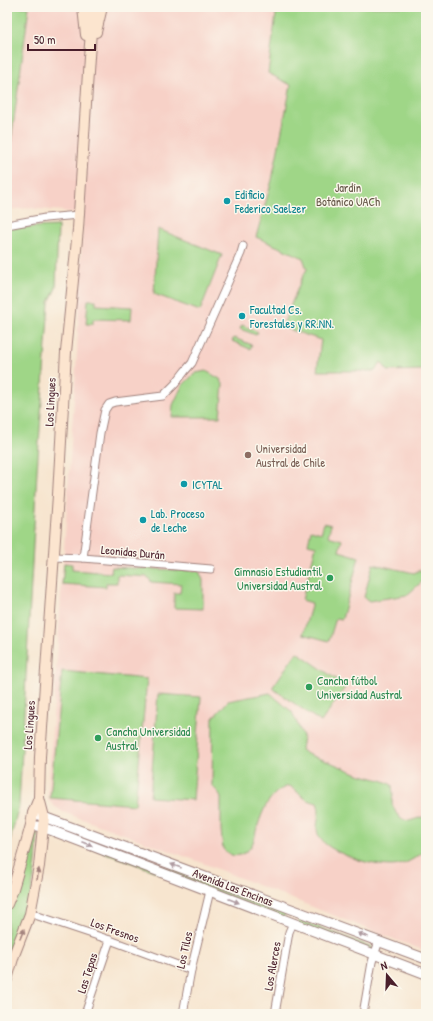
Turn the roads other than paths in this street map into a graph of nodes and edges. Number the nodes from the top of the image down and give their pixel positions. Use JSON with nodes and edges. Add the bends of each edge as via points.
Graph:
{"nodes":[{"id":1,"x":83,"y":7,"type":"edge"},
{"id":2,"x":93,"y":7,"type":"edge"},
{"id":3,"x":102,"y":7,"type":"edge"},
{"id":4,"x":88,"y":57,"type":"junction"},
{"id":5,"x":79,"y":215,"type":"junction"},
{"id":6,"x":7,"y":225,"type":"edge"},
{"id":7,"x":243,"y":246,"type":"dead end"},
{"id":8,"x":54,"y":557,"type":"junction"},
{"id":9,"x":83,"y":558,"type":"junction"},
{"id":10,"x":211,"y":569,"type":"dead end"},
{"id":11,"x":39,"y":798,"type":"junction"},
{"id":12,"x":33,"y":813,"type":"junction"},
{"id":13,"x":31,"y":825,"type":"junction"},
{"id":14,"x":45,"y":827,"type":"junction"},
{"id":15,"x":217,"y":881,"type":"junction"},
{"id":16,"x":9,"y":891,"type":"edge"},
{"id":17,"x":212,"y":892,"type":"junction"},
{"id":18,"x":7,"y":904,"type":"edge"},
{"id":19,"x":31,"y":912,"type":"junction"},
{"id":20,"x":293,"y":923,"type":"junction"},
{"id":21,"x":110,"y":940,"type":"junction"},
{"id":22,"x":379,"y":941,"type":"junction"},
{"id":23,"x":11,"y":953,"type":"edge"},
{"id":24,"x":375,"y":954,"type":"junction"},
{"id":25,"x":426,"y":959,"type":"edge"},
{"id":26,"x":190,"y":970,"type":"junction"},
{"id":27,"x":426,"y":974,"type":"edge"},
{"id":28,"x":7,"y":979,"type":"edge"},
{"id":29,"x":85,"y":1014,"type":"edge"},
{"id":30,"x":183,"y":1014,"type":"edge"},
{"id":31,"x":275,"y":1014,"type":"edge"},
{"id":32,"x":363,"y":1014,"type":"edge"}],
"edges":[{"from":1,"to":4,"type":"main road"},
{"from":2,"to":4,"type":"main road","name":"Los Lingues"},
{"from":3,"to":4,"type":"main road"},
{"from":4,"to":5,"type":"main road","name":"Los Lingues"},
{"from":5,"to":6,"type":"street"},
{"from":5,"to":8,"type":"main road","name":"Los Lingues","via":[[66,352]]},
{"from":7,"to":9,"type":"street","via":[[192,363],[175,384],[163,396],[115,402],[109,404],[105,410]]},
{"from":8,"to":9,"type":"street","name":"Leonidas Durán"},
{"from":8,"to":11,"type":"main road","name":"Los Lingues"},
{"from":9,"to":10,"type":"street","name":"Leonidas Durán"},
{"from":11,"to":12,"type":"main road","name":"Los Lingues"},
{"from":11,"to":14,"type":"main road","name":"Los Lingues"},
{"from":12,"to":13,"type":"main road","name":"Los Lingues"},
{"from":12,"to":14,"type":"street","name":"Avenida Las Encinas"},
{"from":13,"to":14,"type":"street","name":"Avenida Las Encinas"},
{"from":13,"to":16,"type":"main road","name":"Los Lingues"},
{"from":15,"to":14,"type":"street","name":"Avenida Las Encinas","one_way":true},
{"from":14,"to":17,"type":"street","name":"Avenida Las Encinas","one_way":true},
{"from":19,"to":14,"type":"main road","name":"Los Lingues","one_way":true},
{"from":15,"to":17,"type":"street","name":"Los Tilos"},
{"from":22,"to":15,"type":"street","name":"Avenida Las Encinas","one_way":true},
{"from":16,"to":18,"type":"main road","name":"Los Lingues"},
{"from":17,"to":20,"type":"street","name":"Avenida Las Encinas","one_way":true},
{"from":17,"to":26,"type":"street","name":"Los Tilos"},
{"from":19,"to":21,"type":"street","name":"Los Fresnos"},
{"from":23,"to":19,"type":"main road","name":"Los Lingues","one_way":true},
{"from":20,"to":24,"type":"street","name":"Avenida Las Encinas"},
{"from":20,"to":31,"type":"street","name":"Los Alerces","via":[[289,932]]},
{"from":21,"to":26,"type":"street","name":"Los Fresnos"},
{"from":21,"to":29,"type":"street","name":"Las Tepas"},
{"from":22,"to":24,"type":"street"},
{"from":22,"to":25,"type":"street","name":"Avenida Las Encinas"},
{"from":23,"to":28,"type":"main road","name":"Los Lingues"},
{"from":24,"to":27,"type":"street","name":"Avenida Las Encinas"},
{"from":24,"to":32,"type":"street"},
{"from":26,"to":30,"type":"street","name":"Los Tilos"}]}
